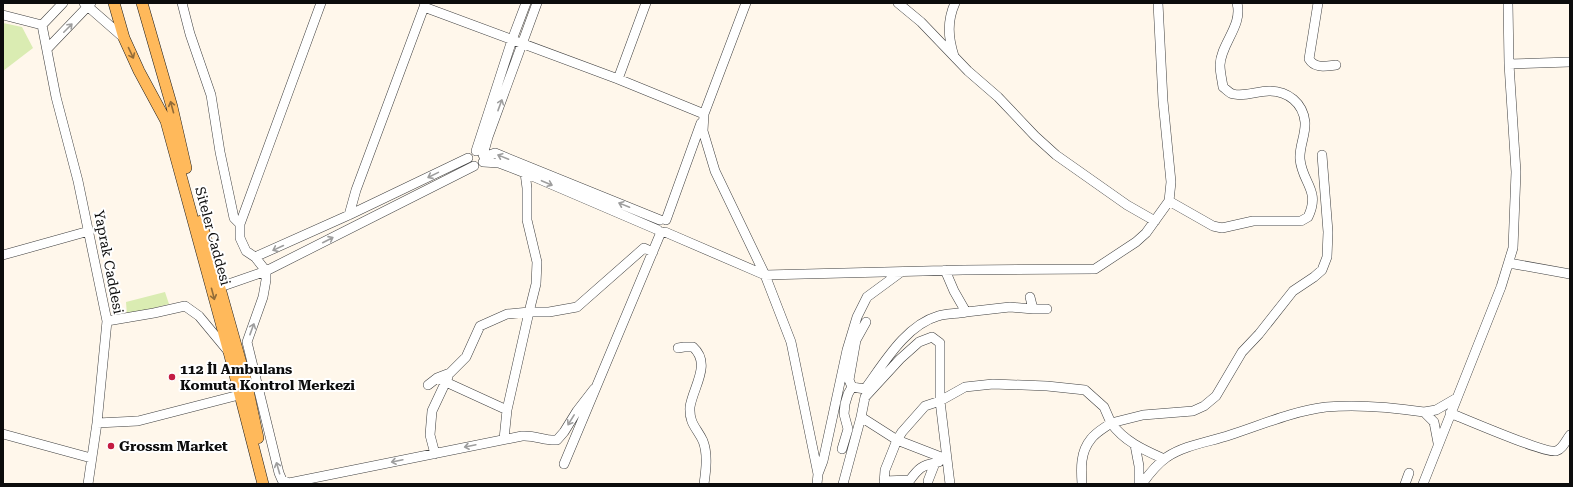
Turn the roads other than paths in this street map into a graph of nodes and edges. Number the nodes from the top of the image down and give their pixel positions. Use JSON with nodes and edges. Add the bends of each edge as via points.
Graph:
{"nodes":[{"id":1,"x":63,"y":3,"type":"edge"},
{"id":2,"x":114,"y":3,"type":"edge"},
{"id":3,"x":142,"y":3,"type":"edge"},
{"id":4,"x":182,"y":3,"type":"edge"},
{"id":5,"x":321,"y":3,"type":"edge"},
{"id":6,"x":526,"y":3,"type":"edge"},
{"id":7,"x":537,"y":3,"type":"edge"},
{"id":8,"x":646,"y":3,"type":"edge"},
{"id":9,"x":746,"y":3,"type":"edge"},
{"id":10,"x":898,"y":3,"type":"edge"},
{"id":11,"x":955,"y":3,"type":"edge"},
{"id":12,"x":1158,"y":3,"type":"edge"},
{"id":13,"x":1237,"y":3,"type":"edge"},
{"id":14,"x":1318,"y":3,"type":"edge"},
{"id":15,"x":1508,"y":3,"type":"edge"},
{"id":16,"x":88,"y":4,"type":"edge"},
{"id":17,"x":424,"y":5,"type":"edge"},
{"id":18,"x":3,"y":15,"type":"edge"},
{"id":19,"x":42,"y":26,"type":"junction"},
{"id":20,"x":124,"y":38,"type":"junction"},
{"id":21,"x":512,"y":40,"type":"junction"},
{"id":22,"x":522,"y":44,"type":"junction"},
{"id":23,"x":47,"y":49,"type":"junction"},
{"id":24,"x":954,"y":57,"type":"junction"},
{"id":25,"x":1570,"y":62,"type":"edge"},
{"id":26,"x":1509,"y":64,"type":"junction"},
{"id":27,"x":1336,"y":65,"type":"dead end"},
{"id":28,"x":618,"y":79,"type":"junction"},
{"id":29,"x":704,"y":114,"type":"junction"},
{"id":30,"x":1322,"y":155,"type":"dead end"},
{"id":31,"x":482,"y":156,"type":"junction"},
{"id":32,"x":468,"y":158,"type":"junction"},
{"id":33,"x":474,"y":166,"type":"junction"},
{"id":34,"x":525,"y":173,"type":"junction"},
{"id":35,"x":1169,"y":201,"type":"junction"},
{"id":36,"x":349,"y":215,"type":"junction"},
{"id":37,"x":663,"y":220,"type":"junction"},
{"id":38,"x":1155,"y":221,"type":"junction"},
{"id":39,"x":240,"y":224,"type":"junction"},
{"id":40,"x":89,"y":231,"type":"junction"},
{"id":41,"x":661,"y":232,"type":"junction"},
{"id":42,"x":653,"y":252,"type":"junction"},
{"id":43,"x":3,"y":256,"type":"edge"},
{"id":44,"x":255,"y":257,"type":"junction"},
{"id":45,"x":1509,"y":262,"type":"junction"},
{"id":46,"x":945,"y":270,"type":"junction"},
{"id":47,"x":266,"y":271,"type":"junction"},
{"id":48,"x":901,"y":272,"type":"junction"},
{"id":49,"x":1570,"y":274,"type":"edge"},
{"id":50,"x":765,"y":275,"type":"junction"},
{"id":51,"x":220,"y":287,"type":"junction"},
{"id":52,"x":1030,"y":297,"type":"dead end"},
{"id":53,"x":1033,"y":309,"type":"junction"},
{"id":54,"x":1047,"y":309,"type":"dead end"},
{"id":55,"x":529,"y":312,"type":"junction"},
{"id":56,"x":966,"y":312,"type":"junction"},
{"id":57,"x":107,"y":320,"type":"junction"},
{"id":58,"x":866,"y":322,"type":"dead end"},
{"id":59,"x":678,"y":348,"type":"dead end"},
{"id":60,"x":229,"y":352,"type":"junction"},
{"id":61,"x":448,"y":377,"type":"junction"},
{"id":62,"x":428,"y":385,"type":"dead end"},
{"id":63,"x":852,"y":386,"type":"junction"},
{"id":64,"x":594,"y":390,"type":"junction"},
{"id":65,"x":240,"y":395,"type":"junction"},
{"id":66,"x":1455,"y":399,"type":"junction"},
{"id":67,"x":940,"y":401,"type":"junction"},
{"id":68,"x":507,"y":410,"type":"junction"},
{"id":69,"x":1424,"y":412,"type":"junction"},
{"id":70,"x":1450,"y":413,"type":"junction"},
{"id":71,"x":861,"y":417,"type":"junction"},
{"id":72,"x":97,"y":423,"type":"junction"},
{"id":73,"x":1111,"y":424,"type":"junction"},
{"id":74,"x":3,"y":434,"type":"edge"},
{"id":75,"x":1570,"y":435,"type":"edge"},
{"id":76,"x":504,"y":439,"type":"junction"},
{"id":77,"x":897,"y":440,"type":"junction"},
{"id":78,"x":1438,"y":445,"type":"junction"},
{"id":79,"x":1135,"y":446,"type":"junction"},
{"id":80,"x":842,"y":449,"type":"dead end"},
{"id":81,"x":435,"y":454,"type":"junction"},
{"id":82,"x":91,"y":458,"type":"junction"},
{"id":83,"x":946,"y":459,"type":"junction"},
{"id":84,"x":1164,"y":459,"type":"junction"},
{"id":85,"x":935,"y":463,"type":"junction"},
{"id":86,"x":564,"y":464,"type":"dead end"},
{"id":87,"x":1409,"y":472,"type":"dead end"},
{"id":88,"x":818,"y":474,"type":"junction"},
{"id":89,"x":928,"y":481,"type":"dead end"},
{"id":90,"x":884,"y":482,"type":"edge"},
{"id":91,"x":88,"y":484,"type":"edge"},
{"id":92,"x":263,"y":484,"type":"edge"},
{"id":93,"x":268,"y":484,"type":"edge"},
{"id":94,"x":704,"y":484,"type":"edge"},
{"id":95,"x":817,"y":484,"type":"edge"},
{"id":96,"x":843,"y":484,"type":"edge"},
{"id":97,"x":950,"y":484,"type":"edge"},
{"id":98,"x":1082,"y":484,"type":"edge"},
{"id":99,"x":1139,"y":484,"type":"edge"},
{"id":100,"x":1142,"y":484,"type":"edge"},
{"id":101,"x":1405,"y":484,"type":"edge"},
{"id":102,"x":1423,"y":484,"type":"edge"}],
"edges":[{"from":1,"to":19,"type":"street"},
{"from":2,"to":20,"type":"main road","name":"Siteler Caddesi"},
{"from":51,"to":3,"type":"main road","name":"Siteler Caddesi","one_way":true,"via":[[191,189],[172,107]]},
{"from":4,"to":39,"type":"street","via":[[211,95],[234,218]]},
{"from":5,"to":39,"type":"street"},
{"from":6,"to":21,"type":"street"},
{"from":7,"to":22,"type":"street"},
{"from":8,"to":28,"type":"street"},
{"from":9,"to":29,"type":"street"},
{"from":10,"to":24,"type":"street","via":[[921,22]]},
{"from":11,"to":24,"type":"street","via":[[948,34]]},
{"from":12,"to":35,"type":"street","via":[[1163,101],[1171,182]]},
{"from":13,"to":35,"type":"street","via":[[1238,21],[1220,64],[1223,87],[1231,94],[1270,91],[1285,94],[1295,100],[1301,108],[1305,123],[1299,157],[1301,168],[1313,193],[1312,209],[1308,217],[1301,221],[1253,221],[1222,228],[1213,226]]},
{"from":14,"to":27,"type":"street","via":[[1309,59],[1311,64],[1316,66]]},
{"from":15,"to":26,"type":"street"},
{"from":16,"to":20,"type":"street"},
{"from":23,"to":16,"type":"street","one_way":true,"via":[[80,16]]},
{"from":17,"to":21,"type":"street"},
{"from":17,"to":36,"type":"street"},
{"from":18,"to":19,"type":"street"},
{"from":19,"to":23,"type":"street","name":"Yaprak Caddesi"},
{"from":20,"to":60,"type":"main road","name":"Siteler Caddesi","one_way":true,"via":[[166,121]]},
{"from":21,"to":22,"type":"street"},
{"from":21,"to":31,"type":"street"},
{"from":22,"to":28,"type":"street"},
{"from":31,"to":22,"type":"street","one_way":true},
{"from":23,"to":40,"type":"street","name":"Yaprak Caddesi","via":[[56,97]]},
{"from":24,"to":38,"type":"street","via":[[1056,155],[1127,205]]},
{"from":25,"to":26,"type":"street"},
{"from":26,"to":45,"type":"street","via":[[1516,172],[1513,248]]},
{"from":28,"to":29,"type":"street"},
{"from":29,"to":37,"type":"street"},
{"from":29,"to":50,"type":"street","via":[[703,131],[715,172]]},
{"from":30,"to":73,"type":"street","via":[[1328,232],[1327,257],[1322,270],[1293,291],[1242,352],[1216,396],[1204,406],[1193,411],[1143,415]]},
{"from":31,"to":32,"type":"street","via":[[472,152]]},
{"from":31,"to":33,"type":"street","via":[[480,166]]},
{"from":31,"to":34,"type":"street"},
{"from":37,"to":31,"type":"street","one_way":true,"via":[[495,153]]},
{"from":32,"to":33,"type":"street"},
{"from":32,"to":36,"type":"street","one_way":true},
{"from":47,"to":33,"type":"street","one_way":true},
{"from":34,"to":41,"type":"street","one_way":true},
{"from":34,"to":55,"type":"street","via":[[527,220],[537,262],[536,284]]},
{"from":35,"to":38,"type":"street"},
{"from":36,"to":44,"type":"street","one_way":true},
{"from":37,"to":41,"type":"street","via":[[670,225]]},
{"from":38,"to":46,"type":"street","via":[[1136,242],[1095,269]]},
{"from":39,"to":44,"type":"street","via":[[240,238],[246,251]]},
{"from":40,"to":43,"type":"street"},
{"from":40,"to":57,"type":"street","name":"Yaprak Caddesi"},
{"from":41,"to":42,"type":"street"},
{"from":41,"to":50,"type":"street"},
{"from":42,"to":55,"type":"street","via":[[644,248],[577,307],[549,312]]},
{"from":42,"to":64,"type":"street"},
{"from":44,"to":47,"type":"street"},
{"from":45,"to":49,"type":"street"},
{"from":45,"to":66,"type":"street"},
{"from":46,"to":48,"type":"street"},
{"from":46,"to":56,"type":"street"},
{"from":47,"to":51,"type":"street"},
{"from":81,"to":47,"type":"street","one_way":true,"via":[[289,483],[282,480],[247,342],[263,297]]},
{"from":48,"to":50,"type":"street"},
{"from":48,"to":88,"type":"street","via":[[867,297],[857,317]]},
{"from":50,"to":88,"type":"street","via":[[791,342]]},
{"from":51,"to":93,"type":"main road","name":"Siteler Caddesi","via":[[246,381]]},
{"from":52,"to":53,"type":"street"},
{"from":53,"to":54,"type":"street"},
{"from":53,"to":56,"type":"street","via":[[1010,307]]},
{"from":55,"to":61,"type":"street","via":[[507,314],[480,326],[466,357]]},
{"from":55,"to":68,"type":"street"},
{"from":56,"to":63,"type":"street","via":[[939,315],[919,324],[906,335],[865,389]]},
{"from":57,"to":60,"type":"street","via":[[185,306],[199,316]]},
{"from":57,"to":72,"type":"street","name":"Yaprak Caddesi"},
{"from":58,"to":63,"type":"street","via":[[854,348],[849,380]]},
{"from":59,"to":94,"type":"street","via":[[694,347],[700,353],[702,364],[690,406],[690,420],[703,442],[706,458]]},
{"from":60,"to":65,"type":"main road","name":"Siteler Caddesi"},
{"from":61,"to":62,"type":"street","via":[[437,378]]},
{"from":61,"to":68,"type":"street"},
{"from":61,"to":81,"type":"street","via":[[432,411],[430,435]]},
{"from":63,"to":80,"type":"street","via":[[845,404],[844,414],[848,430]]},
{"from":64,"to":76,"type":"street","one_way":true,"via":[[557,440],[532,435]]},
{"from":64,"to":86,"type":"street"},
{"from":65,"to":72,"type":"street","via":[[138,421]]},
{"from":65,"to":92,"type":"main road","name":"Siteler Caddesi"},
{"from":66,"to":69,"type":"street","via":[[1436,410]]},
{"from":66,"to":70,"type":"street"},
{"from":67,"to":71,"type":"street","via":[[940,343],[932,337],[919,342],[900,359],[865,397]]},
{"from":67,"to":73,"type":"street","via":[[965,387],[993,384],[1085,390],[1104,407]]},
{"from":67,"to":77,"type":"street","via":[[925,406]]},
{"from":67,"to":83,"type":"street"},
{"from":68,"to":76,"type":"street"},
{"from":69,"to":78,"type":"street","via":[[1434,422]]},
{"from":69,"to":84,"type":"street","via":[[1369,406],[1318,409],[1185,448]]},
{"from":70,"to":75,"type":"street","via":[[1552,452],[1558,451]]},
{"from":70,"to":78,"type":"street"},
{"from":71,"to":77,"type":"street"},
{"from":71,"to":96,"type":"street"},
{"from":72,"to":82,"type":"street","name":"Yaprak Caddesi"},
{"from":73,"to":79,"type":"street"},
{"from":73,"to":98,"type":"street","via":[[1091,438],[1085,450],[1081,466]]},
{"from":74,"to":82,"type":"street"},
{"from":76,"to":81,"type":"street","one_way":true},
{"from":77,"to":83,"type":"street"},
{"from":77,"to":90,"type":"street","via":[[885,470]]},
{"from":78,"to":102,"type":"street"},
{"from":79,"to":84,"type":"street"},
{"from":79,"to":99,"type":"street"},
{"from":82,"to":91,"type":"street","name":"Yaprak Caddesi"},
{"from":83,"to":85,"type":"street"},
{"from":83,"to":97,"type":"street"},
{"from":84,"to":100,"type":"street"},
{"from":85,"to":89,"type":"street"},
{"from":85,"to":90,"type":"street","via":[[925,465],[910,480]]},
{"from":87,"to":101,"type":"street"},
{"from":88,"to":95,"type":"street"}]}
